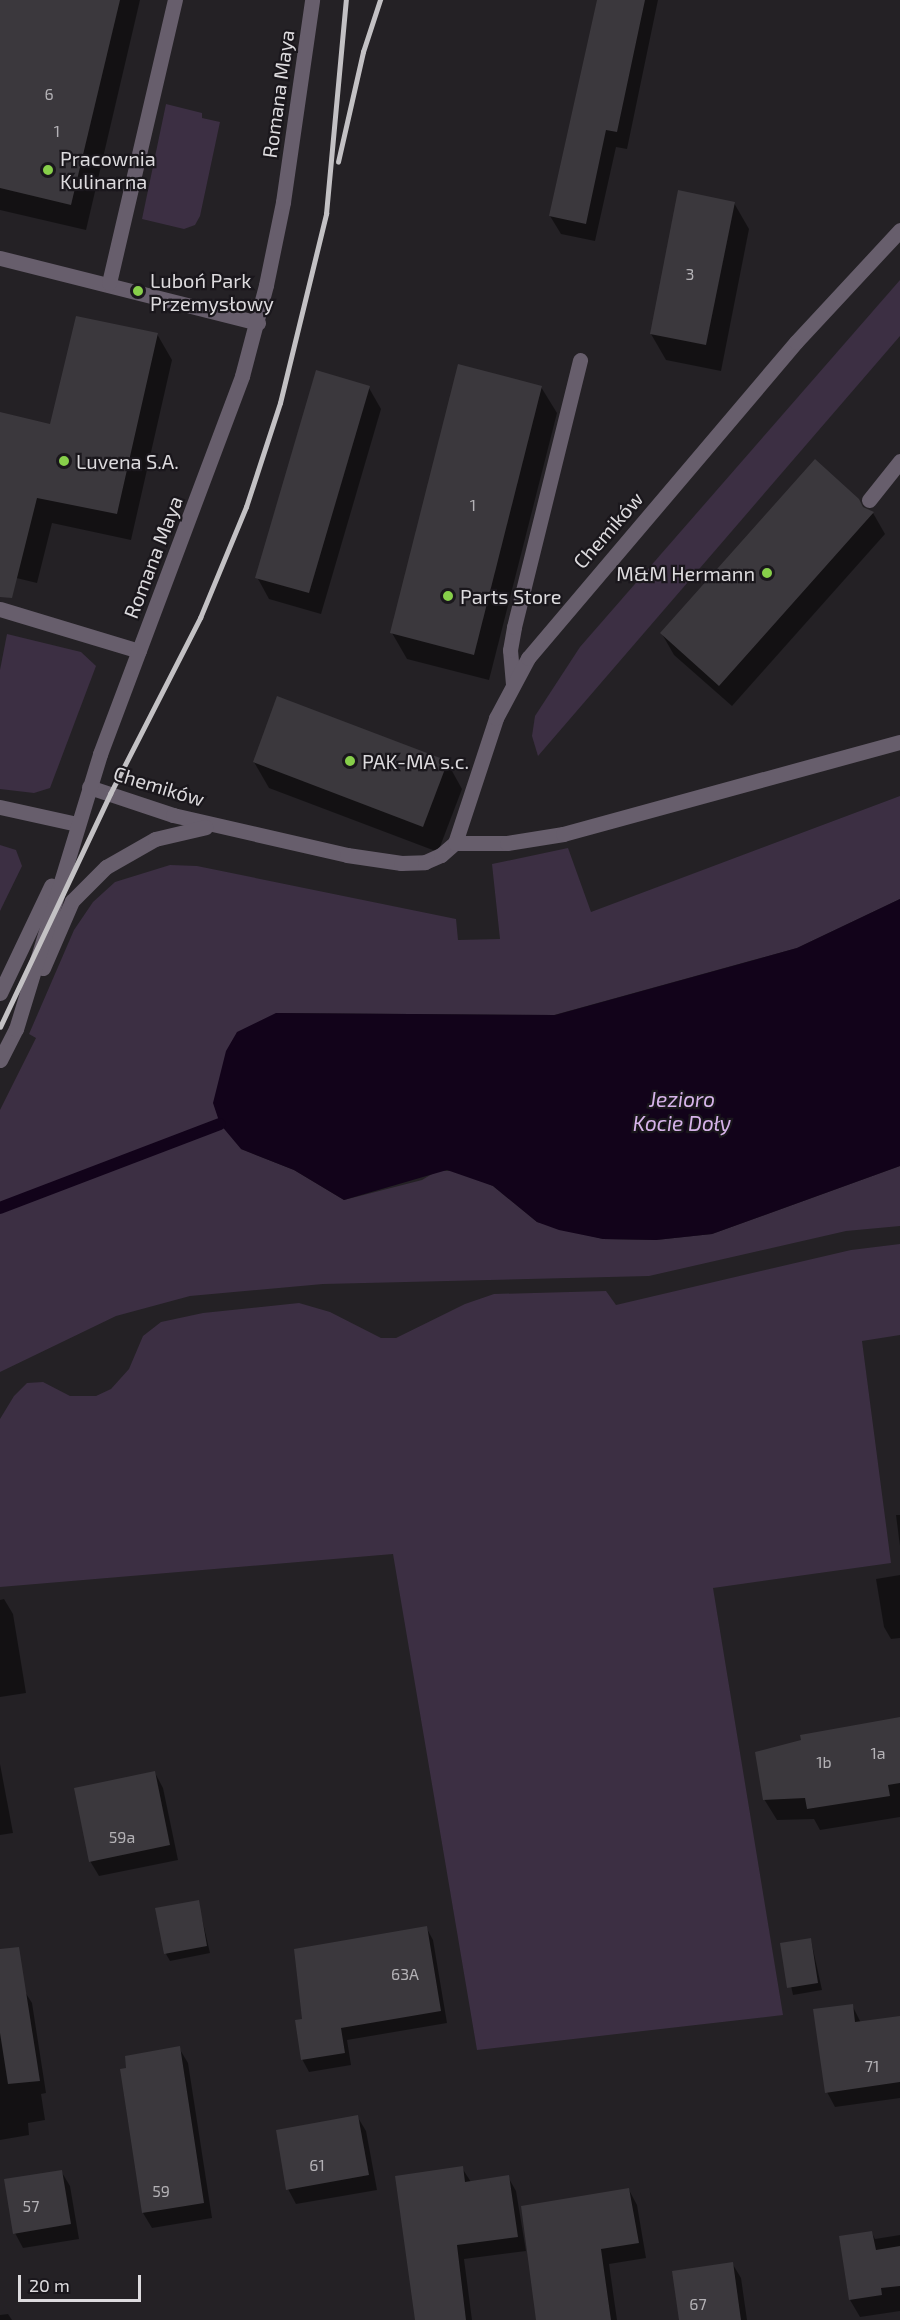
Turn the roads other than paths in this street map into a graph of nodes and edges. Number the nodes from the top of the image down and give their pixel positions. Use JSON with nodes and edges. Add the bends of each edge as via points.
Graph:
{"nodes":[{"id":1,"x":175,"y":0,"type":"edge"},
{"id":2,"x":312,"y":0,"type":"edge"},
{"id":3,"x":900,"y":230,"type":"edge"},
{"id":4,"x":0,"y":258,"type":"edge"},
{"id":5,"x":109,"y":283,"type":"junction"},
{"id":6,"x":258,"y":323,"type":"junction"},
{"id":7,"x":580,"y":360,"type":"dead end"},
{"id":8,"x":900,"y":461,"type":"edge"},
{"id":9,"x":869,"y":500,"type":"dead end"},
{"id":10,"x":0,"y":609,"type":"edge"},
{"id":11,"x":139,"y":651,"type":"junction"},
{"id":12,"x":513,"y":684,"type":"junction"},
{"id":13,"x":900,"y":742,"type":"edge"},
{"id":14,"x":89,"y":787,"type":"junction"},
{"id":15,"x":0,"y":807,"type":"edge"},
{"id":16,"x":77,"y":824,"type":"junction"},
{"id":17,"x":217,"y":825,"type":"junction"},
{"id":18,"x":71,"y":842,"type":"junction"},
{"id":19,"x":455,"y":843,"type":"junction"},
{"id":20,"x":0,"y":993,"type":"edge"},
{"id":21,"x":16,"y":1029,"type":"junction"},
{"id":22,"x":0,"y":1060,"type":"edge"}],
"edges":[{"from":1,"to":5,"type":"street"},
{"from":2,"to":6,"type":"street","name":"Romana Maya","via":[[289,161]]},
{"from":3,"to":12,"type":"street","name":"Chemików","via":[[796,342],[547,632]]},
{"from":4,"to":5,"type":"street"},
{"from":5,"to":6,"type":"street"},
{"from":6,"to":11,"type":"street","name":"Romana Maya","via":[[227,423]]},
{"from":7,"to":12,"type":"street","via":[[514,627],[510,650]]},
{"from":8,"to":9,"type":"street"},
{"from":10,"to":11,"type":"street"},
{"from":11,"to":14,"type":"street","name":"Romana Maya"},
{"from":12,"to":19,"type":"street","name":"Chemików","via":[[496,718]]},
{"from":13,"to":19,"type":"street","via":[[563,834],[507,843]]},
{"from":14,"to":16,"type":"street","name":"Romana Maya"},
{"from":14,"to":17,"type":"street","name":"Chemików"},
{"from":15,"to":16,"type":"street"},
{"from":16,"to":18,"type":"street","name":"Romana Maya"},
{"from":17,"to":19,"type":"street","name":"Chemików","via":[[346,855],[402,863],[425,862]]},
{"from":17,"to":21,"type":"street","name":"Chemików","via":[[155,839],[126,853],[88,883],[72,901]]},
{"from":18,"to":20,"type":"street","name":"Romana Maya"},
{"from":18,"to":21,"type":"street","name":"Romana Maya"},
{"from":21,"to":22,"type":"street","name":"Romana Maya"}]}
